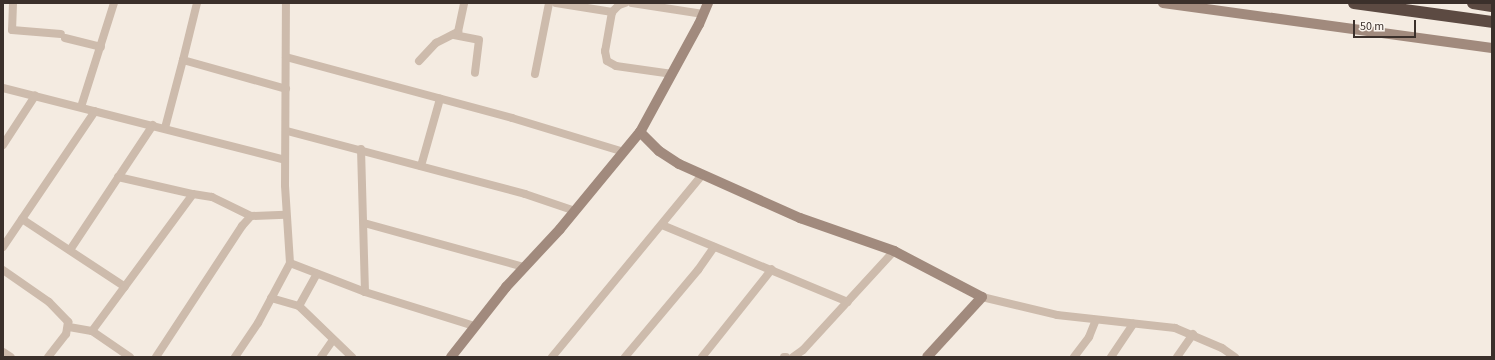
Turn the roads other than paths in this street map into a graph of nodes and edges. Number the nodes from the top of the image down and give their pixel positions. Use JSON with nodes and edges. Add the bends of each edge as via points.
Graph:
{"nodes":[{"id":1,"x":13,"y":3,"type":"edge"},
{"id":2,"x":114,"y":3,"type":"edge"},
{"id":3,"x":197,"y":3,"type":"edge"},
{"id":4,"x":286,"y":3,"type":"edge"},
{"id":5,"x":464,"y":3,"type":"edge"},
{"id":6,"x":549,"y":3,"type":"edge"},
{"id":7,"x":556,"y":3,"type":"edge"},
{"id":8,"x":625,"y":3,"type":"edge"},
{"id":9,"x":632,"y":3,"type":"edge"},
{"id":10,"x":708,"y":3,"type":"edge"},
{"id":11,"x":1162,"y":3,"type":"edge"},
{"id":12,"x":1354,"y":3,"type":"edge"},
{"id":13,"x":1473,"y":3,"type":"edge"},
{"id":14,"x":1492,"y":6,"type":"edge"},
{"id":15,"x":612,"y":12,"type":"junction"},
{"id":16,"x":703,"y":14,"type":"junction"},
{"id":17,"x":1492,"y":22,"type":"edge"},
{"id":18,"x":454,"y":35,"type":"junction"},
{"id":19,"x":101,"y":47,"type":"junction"},
{"id":20,"x":1492,"y":48,"type":"edge"},
{"id":21,"x":286,"y":57,"type":"junction"},
{"id":22,"x":183,"y":60,"type":"junction"},
{"id":23,"x":419,"y":61,"type":"dead end"},
{"id":24,"x":474,"y":73,"type":"dead end"},
{"id":25,"x":535,"y":74,"type":"dead end"},
{"id":26,"x":672,"y":74,"type":"junction"},
{"id":27,"x":3,"y":88,"type":"edge"},
{"id":28,"x":286,"y":89,"type":"junction"},
{"id":29,"x":35,"y":96,"type":"junction"},
{"id":30,"x":440,"y":99,"type":"junction"},
{"id":31,"x":82,"y":107,"type":"junction"},
{"id":32,"x":95,"y":111,"type":"junction"},
{"id":33,"x":153,"y":125,"type":"junction"},
{"id":34,"x":165,"y":128,"type":"junction"},
{"id":35,"x":287,"y":131,"type":"junction"},
{"id":36,"x":640,"y":132,"type":"junction"},
{"id":37,"x":3,"y":145,"type":"edge"},
{"id":38,"x":361,"y":149,"type":"junction"},
{"id":39,"x":624,"y":152,"type":"junction"},
{"id":40,"x":285,"y":160,"type":"junction"},
{"id":41,"x":421,"y":166,"type":"junction"},
{"id":42,"x":703,"y":174,"type":"junction"},
{"id":43,"x":118,"y":177,"type":"junction"},
{"id":44,"x":193,"y":194,"type":"junction"},
{"id":45,"x":574,"y":211,"type":"junction"},
{"id":46,"x":285,"y":215,"type":"junction"},
{"id":47,"x":251,"y":216,"type":"junction"},
{"id":48,"x":22,"y":219,"type":"junction"},
{"id":49,"x":364,"y":223,"type":"junction"},
{"id":50,"x":662,"y":225,"type":"junction"},
{"id":51,"x":3,"y":247,"type":"edge"},
{"id":52,"x":714,"y":247,"type":"junction"},
{"id":53,"x":70,"y":250,"type":"junction"},
{"id":54,"x":894,"y":251,"type":"junction"},
{"id":55,"x":290,"y":264,"type":"junction"},
{"id":56,"x":524,"y":267,"type":"junction"},
{"id":57,"x":772,"y":269,"type":"junction"},
{"id":58,"x":3,"y":270,"type":"edge"},
{"id":59,"x":318,"y":274,"type":"junction"},
{"id":60,"x":124,"y":287,"type":"junction"},
{"id":61,"x":365,"y":292,"type":"junction"},
{"id":62,"x":982,"y":297,"type":"junction"},
{"id":63,"x":271,"y":298,"type":"junction"},
{"id":64,"x":848,"y":302,"type":"junction"},
{"id":65,"x":299,"y":306,"type":"junction"},
{"id":66,"x":1096,"y":320,"type":"junction"},
{"id":67,"x":1133,"y":324,"type":"junction"},
{"id":68,"x":474,"y":326,"type":"junction"},
{"id":69,"x":69,"y":327,"type":"junction"},
{"id":70,"x":92,"y":331,"type":"junction"},
{"id":71,"x":1193,"y":334,"type":"junction"},
{"id":72,"x":333,"y":340,"type":"junction"},
{"id":73,"x":3,"y":352,"type":"edge"},
{"id":74,"x":455,"y":356,"type":"edge"},
{"id":75,"x":11,"y":357,"type":"edge"},
{"id":76,"x":48,"y":357,"type":"edge"},
{"id":77,"x":130,"y":357,"type":"edge"},
{"id":78,"x":156,"y":357,"type":"edge"},
{"id":79,"x":235,"y":357,"type":"edge"},
{"id":80,"x":321,"y":357,"type":"edge"},
{"id":81,"x":352,"y":357,"type":"edge"},
{"id":82,"x":552,"y":357,"type":"edge"},
{"id":83,"x":625,"y":357,"type":"edge"},
{"id":84,"x":702,"y":357,"type":"edge"},
{"id":85,"x":793,"y":357,"type":"edge"},
{"id":86,"x":927,"y":357,"type":"edge"},
{"id":87,"x":1074,"y":357,"type":"edge"},
{"id":88,"x":1111,"y":357,"type":"edge"},
{"id":89,"x":1177,"y":357,"type":"edge"},
{"id":90,"x":1235,"y":357,"type":"edge"}],
"edges":[{"from":1,"to":19,"type":"street","via":[[12,30],[63,36]]},
{"from":2,"to":19,"type":"street"},
{"from":3,"to":22,"type":"street"},
{"from":4,"to":21,"type":"street"},
{"from":5,"to":18,"type":"street","via":[[461,23]]},
{"from":6,"to":25,"type":"street"},
{"from":7,"to":15,"type":"street"},
{"from":8,"to":15,"type":"street"},
{"from":9,"to":16,"type":"street"},
{"from":10,"to":16,"type":"street"},
{"from":11,"to":20,"type":"street"},
{"from":12,"to":17,"type":"highway"},
{"from":13,"to":14,"type":"highway"},
{"from":15,"to":26,"type":"street","via":[[605,51],[607,62],[616,66]]},
{"from":16,"to":26,"type":"street"},
{"from":18,"to":23,"type":"street","via":[[436,43]]},
{"from":18,"to":24,"type":"street","via":[[479,40]]},
{"from":19,"to":31,"type":"street"},
{"from":21,"to":28,"type":"street"},
{"from":21,"to":30,"type":"street"},
{"from":22,"to":28,"type":"street"},
{"from":22,"to":34,"type":"street"},
{"from":26,"to":36,"type":"street"},
{"from":27,"to":29,"type":"street"},
{"from":28,"to":35,"type":"street"},
{"from":29,"to":31,"type":"street"},
{"from":29,"to":37,"type":"street"},
{"from":30,"to":39,"type":"street"},
{"from":30,"to":41,"type":"street"},
{"from":31,"to":32,"type":"street"},
{"from":32,"to":33,"type":"street"},
{"from":32,"to":48,"type":"street"},
{"from":33,"to":34,"type":"street"},
{"from":33,"to":43,"type":"street"},
{"from":34,"to":40,"type":"street"},
{"from":35,"to":38,"type":"street"},
{"from":35,"to":40,"type":"street"},
{"from":36,"to":39,"type":"street"},
{"from":36,"to":42,"type":"street","via":[[659,151],[679,164]]},
{"from":38,"to":41,"type":"street"},
{"from":38,"to":49,"type":"street"},
{"from":39,"to":45,"type":"street"},
{"from":40,"to":46,"type":"street"},
{"from":41,"to":45,"type":"street","via":[[525,194]]},
{"from":42,"to":50,"type":"street"},
{"from":42,"to":54,"type":"street","via":[[800,218]]},
{"from":43,"to":44,"type":"street"},
{"from":43,"to":53,"type":"street"},
{"from":44,"to":47,"type":"street","via":[[212,197]]},
{"from":44,"to":60,"type":"street"},
{"from":45,"to":56,"type":"street"},
{"from":46,"to":47,"type":"street"},
{"from":46,"to":55,"type":"street"},
{"from":47,"to":78,"type":"street"},
{"from":48,"to":51,"type":"street"},
{"from":48,"to":53,"type":"street"},
{"from":49,"to":56,"type":"street"},
{"from":49,"to":61,"type":"street"},
{"from":50,"to":52,"type":"street"},
{"from":50,"to":82,"type":"street"},
{"from":52,"to":57,"type":"street"},
{"from":52,"to":83,"type":"street","via":[[698,270]]},
{"from":53,"to":60,"type":"street"},
{"from":54,"to":62,"type":"street"},
{"from":54,"to":64,"type":"street"},
{"from":55,"to":59,"type":"street"},
{"from":55,"to":63,"type":"street"},
{"from":56,"to":68,"type":"street"},
{"from":57,"to":64,"type":"street"},
{"from":57,"to":84,"type":"street"},
{"from":58,"to":69,"type":"street","via":[[48,302],[68,322]]},
{"from":59,"to":61,"type":"street"},
{"from":59,"to":65,"type":"street"},
{"from":60,"to":70,"type":"street"},
{"from":61,"to":68,"type":"street"},
{"from":62,"to":66,"type":"street","via":[[1057,315]]},
{"from":62,"to":86,"type":"street"},
{"from":63,"to":65,"type":"street"},
{"from":63,"to":79,"type":"street"},
{"from":64,"to":85,"type":"street","via":[[803,350]]},
{"from":65,"to":72,"type":"street"},
{"from":66,"to":67,"type":"street"},
{"from":66,"to":87,"type":"street","via":[[1089,338]]},
{"from":67,"to":71,"type":"street","via":[[1175,328]]},
{"from":67,"to":88,"type":"street"},
{"from":68,"to":74,"type":"street"},
{"from":69,"to":70,"type":"street"},
{"from":69,"to":76,"type":"street"},
{"from":70,"to":77,"type":"street"},
{"from":71,"to":89,"type":"street"},
{"from":71,"to":90,"type":"street"},
{"from":72,"to":80,"type":"street"},
{"from":72,"to":81,"type":"street"},
{"from":73,"to":75,"type":"street"}]}
